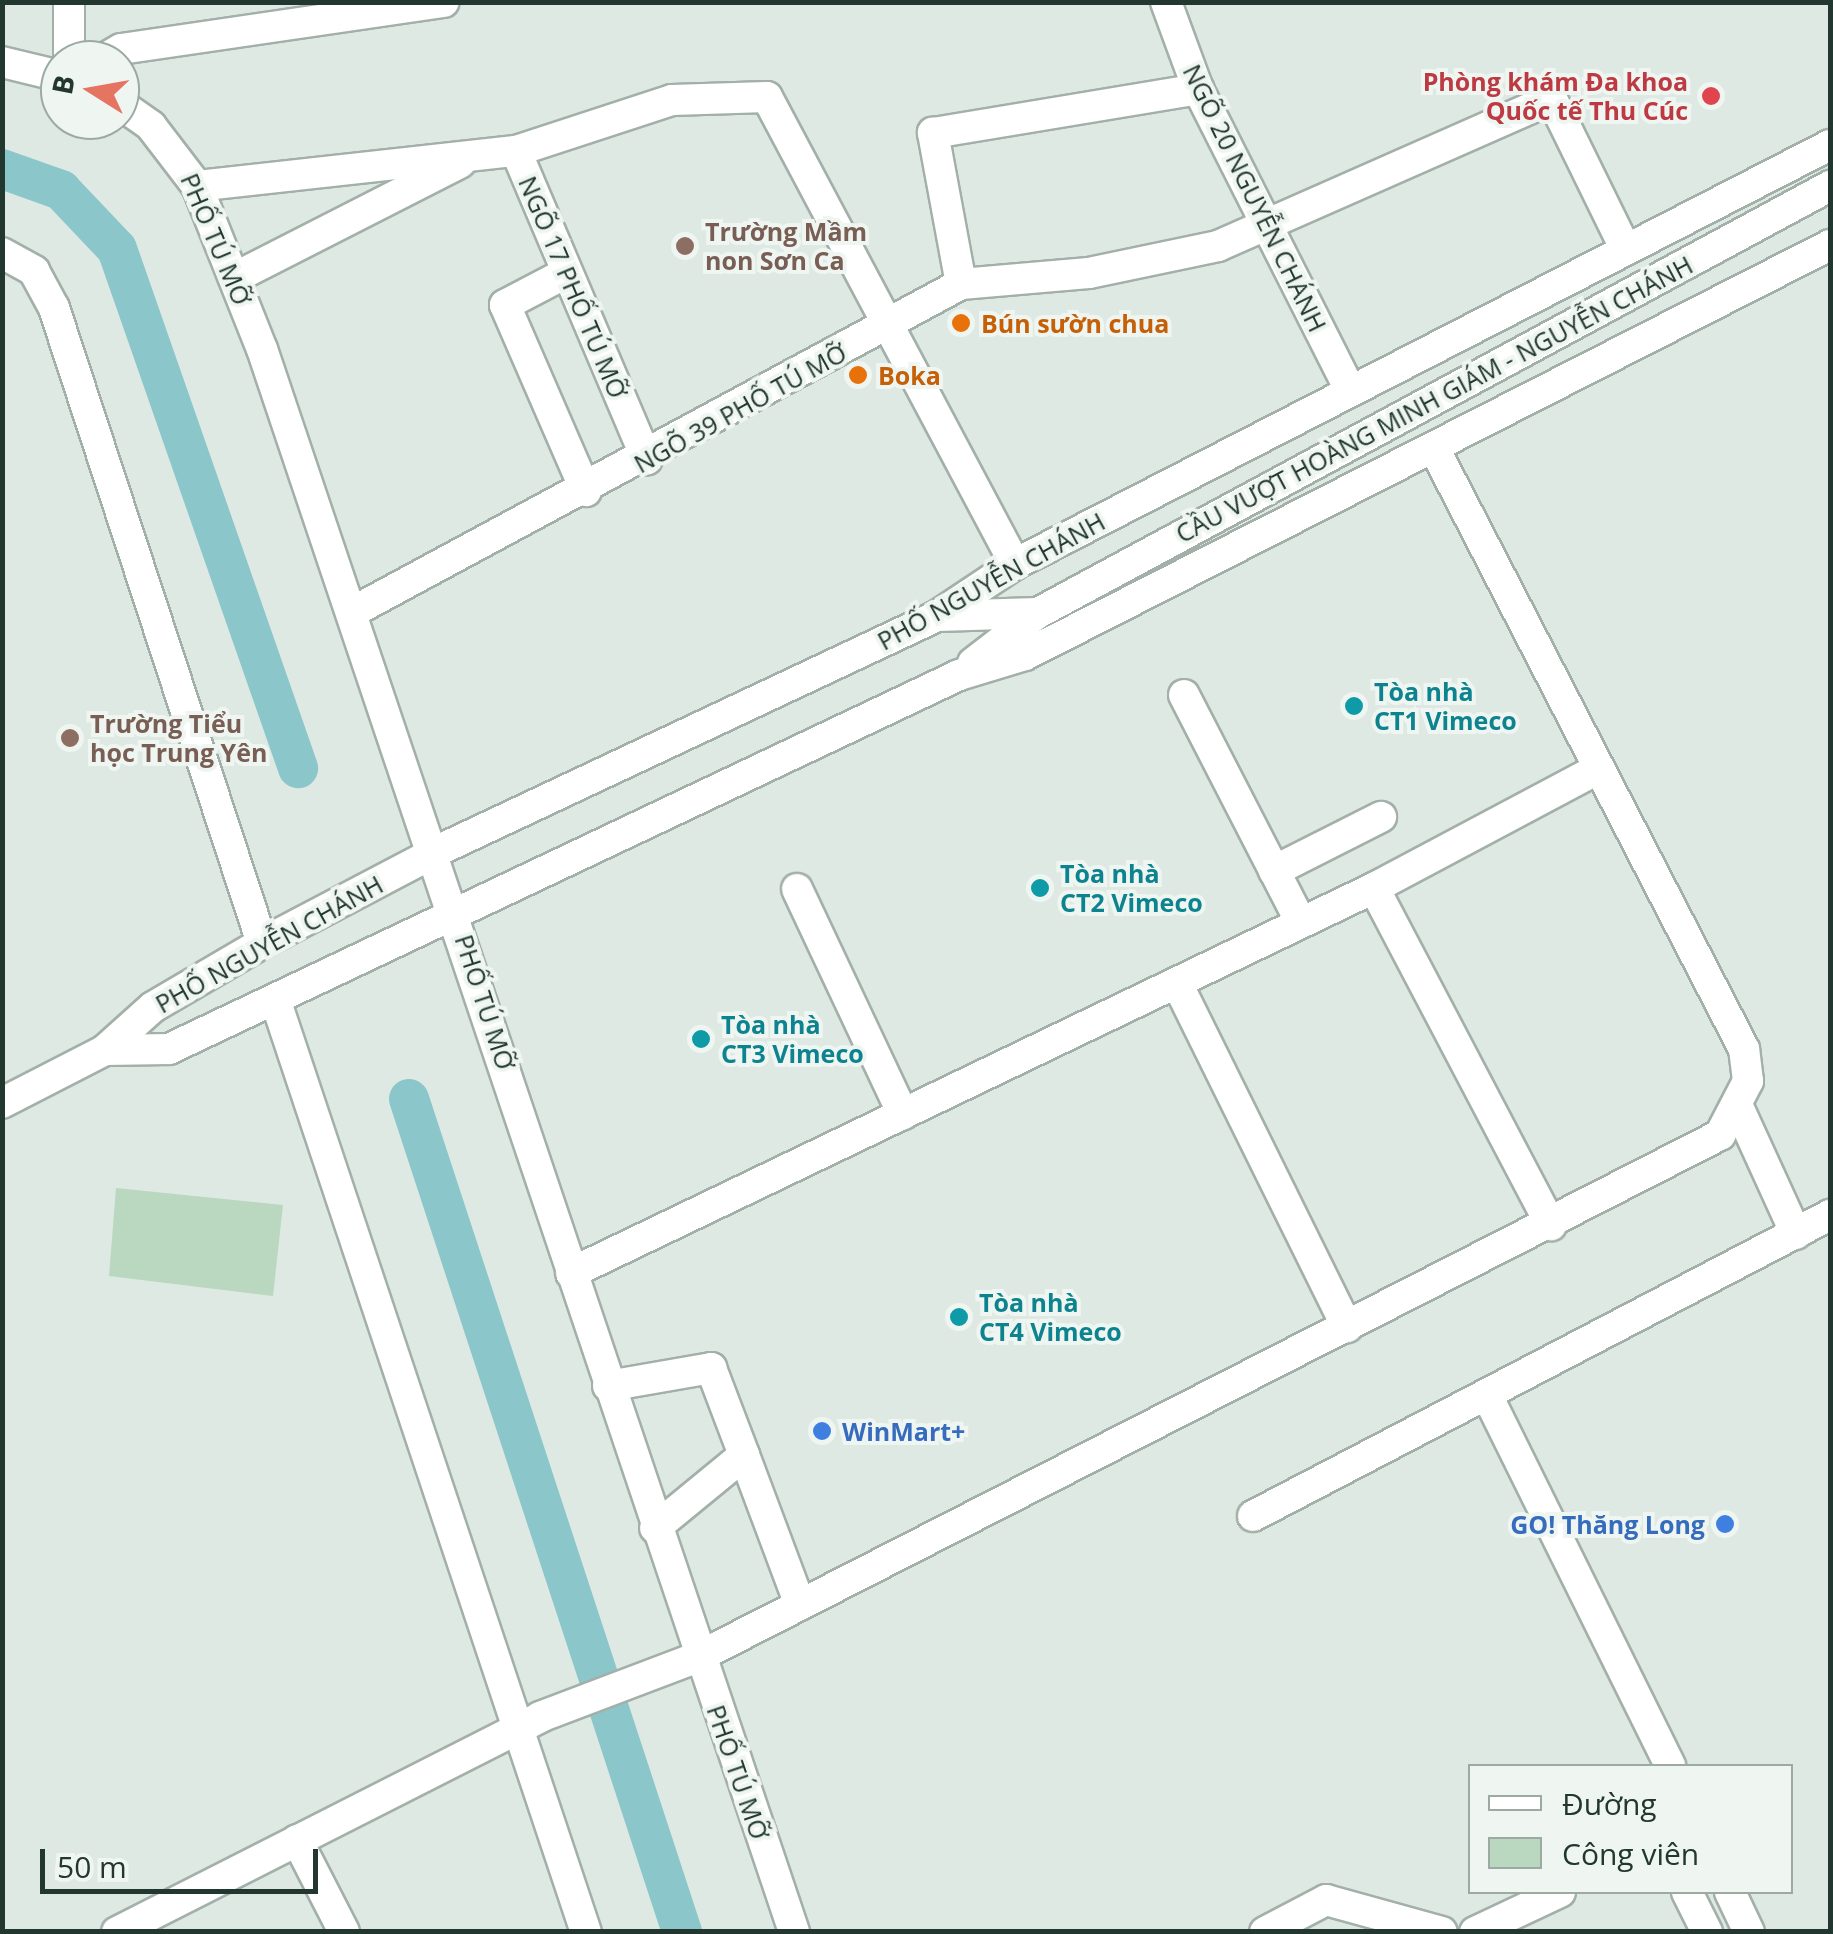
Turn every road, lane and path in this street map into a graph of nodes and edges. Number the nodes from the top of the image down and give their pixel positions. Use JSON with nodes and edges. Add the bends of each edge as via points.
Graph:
{"nodes":[{"id":1,"x":69,"y":2,"type":"edge"},
{"id":2,"x":444,"y":2,"type":"edge"},
{"id":3,"x":1166,"y":2,"type":"edge"},
{"id":4,"x":70,"y":40,"type":"edge"},
{"id":5,"x":140,"y":46,"type":"edge"},
{"id":6,"x":2,"y":62,"type":"edge"},
{"id":7,"x":40,"y":71,"type":"edge"},
{"id":8,"x":1198,"y":89,"type":"junction"},
{"id":9,"x":140,"y":118,"type":"edge"},
{"id":10,"x":1830,"y":146,"type":"edge"},
{"id":11,"x":516,"y":151,"type":"junction"},
{"id":12,"x":476,"y":155,"type":"junction"},
{"id":13,"x":1792,"y":166,"type":"junction"},
{"id":14,"x":1830,"y":174,"type":"edge"},
{"id":15,"x":197,"y":186,"type":"junction"},
{"id":16,"x":1830,"y":186,"type":"edge"},
{"id":17,"x":1830,"y":224,"type":"edge"},
{"id":18,"x":1264,"y":228,"type":"junction"},
{"id":19,"x":1626,"y":250,"type":"junction"},
{"id":20,"x":1819,"y":251,"type":"edge"},
{"id":21,"x":2,"y":253,"type":"edge"},
{"id":22,"x":566,"y":273,"type":"junction"},
{"id":23,"x":234,"y":278,"type":"junction"},
{"id":24,"x":961,"y":284,"type":"junction"},
{"id":25,"x":893,"y":324,"type":"junction"},
{"id":26,"x":1350,"y":390,"type":"junction"},
{"id":27,"x":1435,"y":450,"type":"junction"},
{"id":28,"x":647,"y":459,"type":"junction"},
{"id":29,"x":586,"y":491,"type":"junction"},
{"id":30,"x":1015,"y":564,"type":"junction"},
{"id":31,"x":356,"y":610,"type":"junction"},
{"id":32,"x":1038,"y":613,"type":"junction"},
{"id":33,"x":937,"y":616,"type":"junction"},
{"id":34,"x":959,"y":674,"type":"junction"},
{"id":35,"x":1184,"y":696,"type":"dead end"},
{"id":36,"x":1596,"y":770,"type":"junction"},
{"id":37,"x":1381,"y":817,"type":"dead end"},
{"id":38,"x":437,"y":851,"type":"junction"},
{"id":39,"x":1274,"y":871,"type":"junction"},
{"id":40,"x":1374,"y":888,"type":"junction"},
{"id":41,"x":797,"y":890,"type":"dead end"},
{"id":42,"x":457,"y":918,"type":"junction"},
{"id":43,"x":1301,"y":924,"type":"junction"},
{"id":44,"x":262,"y":943,"type":"junction"},
{"id":45,"x":1178,"y":984,"type":"junction"},
{"id":46,"x":276,"y":1002,"type":"junction"},
{"id":47,"x":105,"y":1050,"type":"junction"},
{"id":48,"x":2,"y":1102,"type":"edge"},
{"id":49,"x":1740,"y":1111,"type":"junction"},
{"id":50,"x":904,"y":1114,"type":"junction"},
{"id":51,"x":1830,"y":1215,"type":"edge"},
{"id":52,"x":1550,"y":1225,"type":"junction"},
{"id":53,"x":1796,"y":1234,"type":"junction"},
{"id":54,"x":572,"y":1272,"type":"junction"},
{"id":55,"x":1346,"y":1327,"type":"junction"},
{"id":56,"x":608,"y":1386,"type":"junction"},
{"id":57,"x":1488,"y":1396,"type":"junction"},
{"id":58,"x":744,"y":1456,"type":"junction"},
{"id":59,"x":1253,"y":1516,"type":"dead end"},
{"id":60,"x":655,"y":1528,"type":"junction"},
{"id":61,"x":800,"y":1605,"type":"junction"},
{"id":62,"x":698,"y":1657,"type":"junction"},
{"id":63,"x":527,"y":1723,"type":"junction"},
{"id":64,"x":1669,"y":1764,"type":"edge"},
{"id":65,"x":297,"y":1840,"type":"junction"},
{"id":66,"x":1556,"y":1894,"type":"edge"},
{"id":67,"x":1689,"y":1894,"type":"edge"},
{"id":68,"x":1731,"y":1894,"type":"edge"},
{"id":69,"x":117,"y":1932,"type":"edge"},
{"id":70,"x":344,"y":1932,"type":"edge"},
{"id":71,"x":586,"y":1932,"type":"edge"},
{"id":72,"x":794,"y":1932,"type":"edge"},
{"id":73,"x":1264,"y":1932,"type":"edge"},
{"id":74,"x":1442,"y":1932,"type":"edge"},
{"id":75,"x":1475,"y":1932,"type":"edge"},
{"id":76,"x":1707,"y":1932,"type":"edge"},
{"id":77,"x":1750,"y":1932,"type":"edge"}],
"edges":[{"from":1,"to":4,"type":"street"},
{"from":2,"to":5,"type":"street"},
{"from":3,"to":8,"type":"street","name":"NGÕ 20 NGUYỄN CHÁNH"},
{"from":6,"to":7,"type":"street"},
{"from":8,"to":18,"type":"street","name":"NGÕ 20 NGUYỄN CHÁNH"},
{"from":8,"to":24,"type":"street","via":[[933,133]]},
{"from":9,"to":15,"type":"street","name":"PHỐ TÚ MỠ"},
{"from":10,"to":13,"type":"street","name":"PHỐ NGUYỄN CHÁNH"},
{"from":11,"to":12,"type":"street","name":"NGÕ 17 PHỐ TÚ MỠ"},
{"from":11,"to":22,"type":"street","name":"NGÕ 17 PHỐ TÚ MỠ"},
{"from":11,"to":25,"type":"street","via":[[672,100],[767,97]]},
{"from":12,"to":15,"type":"street","name":"NGÕ 17 PHỐ TÚ MỠ"},
{"from":12,"to":23,"type":"street","name":"NGÕ 17 PHỐ TÚ MỠ"},
{"from":13,"to":14,"type":"street"},
{"from":13,"to":19,"type":"street","name":"PHỐ NGUYỄN CHÁNH"},
{"from":15,"to":23,"type":"street","name":"PHỐ TÚ MỠ"},
{"from":16,"to":32,"type":"street","name":"CẦU VƯỢT HOÀNG MINH GIÁM - NGUYỄN CHÁNH"},
{"from":17,"to":20,"type":"street"},
{"from":18,"to":19,"type":"street","via":[[1552,98]]},
{"from":18,"to":24,"type":"street","via":[[1089,273]]},
{"from":18,"to":26,"type":"street","name":"NGÕ 20 NGUYỄN CHÁNH"},
{"from":19,"to":26,"type":"street","name":"PHỐ NGUYỄN CHÁNH"},
{"from":20,"to":27,"type":"street","name":"PHỐ NGUYỄN CHÁNH"},
{"from":21,"to":44,"type":"street","via":[[34,271],[54,308]]},
{"from":22,"to":28,"type":"street","name":"NGÕ 17 PHỐ TÚ MỠ"},
{"from":22,"to":29,"type":"street","via":[[505,305]]},
{"from":23,"to":31,"type":"street","name":"PHỐ TÚ MỠ"},
{"from":24,"to":25,"type":"street","name":"NGÕ 39 PHỐ TÚ MỠ"},
{"from":25,"to":28,"type":"street","name":"NGÕ 39 PHỐ TÚ MỠ"},
{"from":25,"to":30,"type":"street"},
{"from":26,"to":30,"type":"street","name":"PHỐ NGUYỄN CHÁNH"},
{"from":27,"to":34,"type":"street","name":"PHỐ NGUYỄN CHÁNH","via":[[1025,655]]},
{"from":27,"to":36,"type":"street"},
{"from":28,"to":29,"type":"street","name":"NGÕ 39 PHỐ TÚ MỠ"},
{"from":29,"to":31,"type":"street","name":"NGÕ 39 PHỐ TÚ MỠ"},
{"from":30,"to":33,"type":"street","name":"PHỐ NGUYỄN CHÁNH"},
{"from":31,"to":38,"type":"street","name":"PHỐ TÚ MỠ"},
{"from":32,"to":33,"type":"street","name":"CẦU VƯỢT HOÀNG MINH GIÁM - NGUYỄN CHÁNH"},
{"from":32,"to":34,"type":"street","name":"CẦU VƯỢT HOÀNG MINH GIÁM - NGUYỄN CHÁNH"},
{"from":33,"to":38,"type":"street","name":"PHỐ NGUYỄN CHÁNH"},
{"from":34,"to":42,"type":"street","name":"PHỐ NGUYỄN CHÁNH"},
{"from":35,"to":39,"type":"street"},
{"from":36,"to":40,"type":"street"},
{"from":36,"to":49,"type":"street","via":[[1744,1049]]},
{"from":37,"to":39,"type":"street"},
{"from":38,"to":42,"type":"street","name":"PHỐ TÚ MỠ"},
{"from":38,"to":44,"type":"street","name":"PHỐ NGUYỄN CHÁNH"},
{"from":39,"to":43,"type":"street"},
{"from":40,"to":43,"type":"street"},
{"from":40,"to":52,"type":"street"},
{"from":41,"to":50,"type":"street"},
{"from":42,"to":46,"type":"street","name":"PHỐ NGUYỄN CHÁNH"},
{"from":42,"to":54,"type":"street","name":"PHỐ TÚ MỠ"},
{"from":43,"to":45,"type":"street"},
{"from":44,"to":47,"type":"street","name":"PHỐ NGUYỄN CHÁNH","via":[[154,1007]]},
{"from":45,"to":50,"type":"street"},
{"from":45,"to":55,"type":"street"},
{"from":46,"to":47,"type":"street","name":"PHỐ NGUYỄN CHÁNH","via":[[169,1049]]},
{"from":46,"to":63,"type":"street"},
{"from":47,"to":48,"type":"street","name":"PHỐ NGUYỄN CHÁNH"},
{"from":49,"to":52,"type":"street","via":[[1720,1136]]},
{"from":49,"to":53,"type":"street"},
{"from":50,"to":54,"type":"street"},
{"from":51,"to":53,"type":"street"},
{"from":52,"to":55,"type":"street"},
{"from":53,"to":57,"type":"street"},
{"from":54,"to":56,"type":"street","name":"PHỐ TÚ MỠ"},
{"from":55,"to":61,"type":"street"},
{"from":56,"to":58,"type":"street","via":[[711,1368]]},
{"from":56,"to":60,"type":"street","name":"PHỐ TÚ MỠ"},
{"from":57,"to":59,"type":"street"},
{"from":57,"to":64,"type":"street"},
{"from":58,"to":60,"type":"street"},
{"from":58,"to":61,"type":"street"},
{"from":60,"to":62,"type":"street","name":"PHỐ TÚ MỠ"},
{"from":61,"to":62,"type":"street"},
{"from":62,"to":63,"type":"street"},
{"from":62,"to":72,"type":"street","name":"PHỐ TÚ MỠ"},
{"from":63,"to":65,"type":"street"},
{"from":63,"to":71,"type":"street"},
{"from":65,"to":69,"type":"street"},
{"from":65,"to":70,"type":"street"},
{"from":66,"to":75,"type":"street"},
{"from":67,"to":76,"type":"street"},
{"from":68,"to":77,"type":"street"},
{"from":73,"to":74,"type":"street","via":[[1326,1900]]}]}
